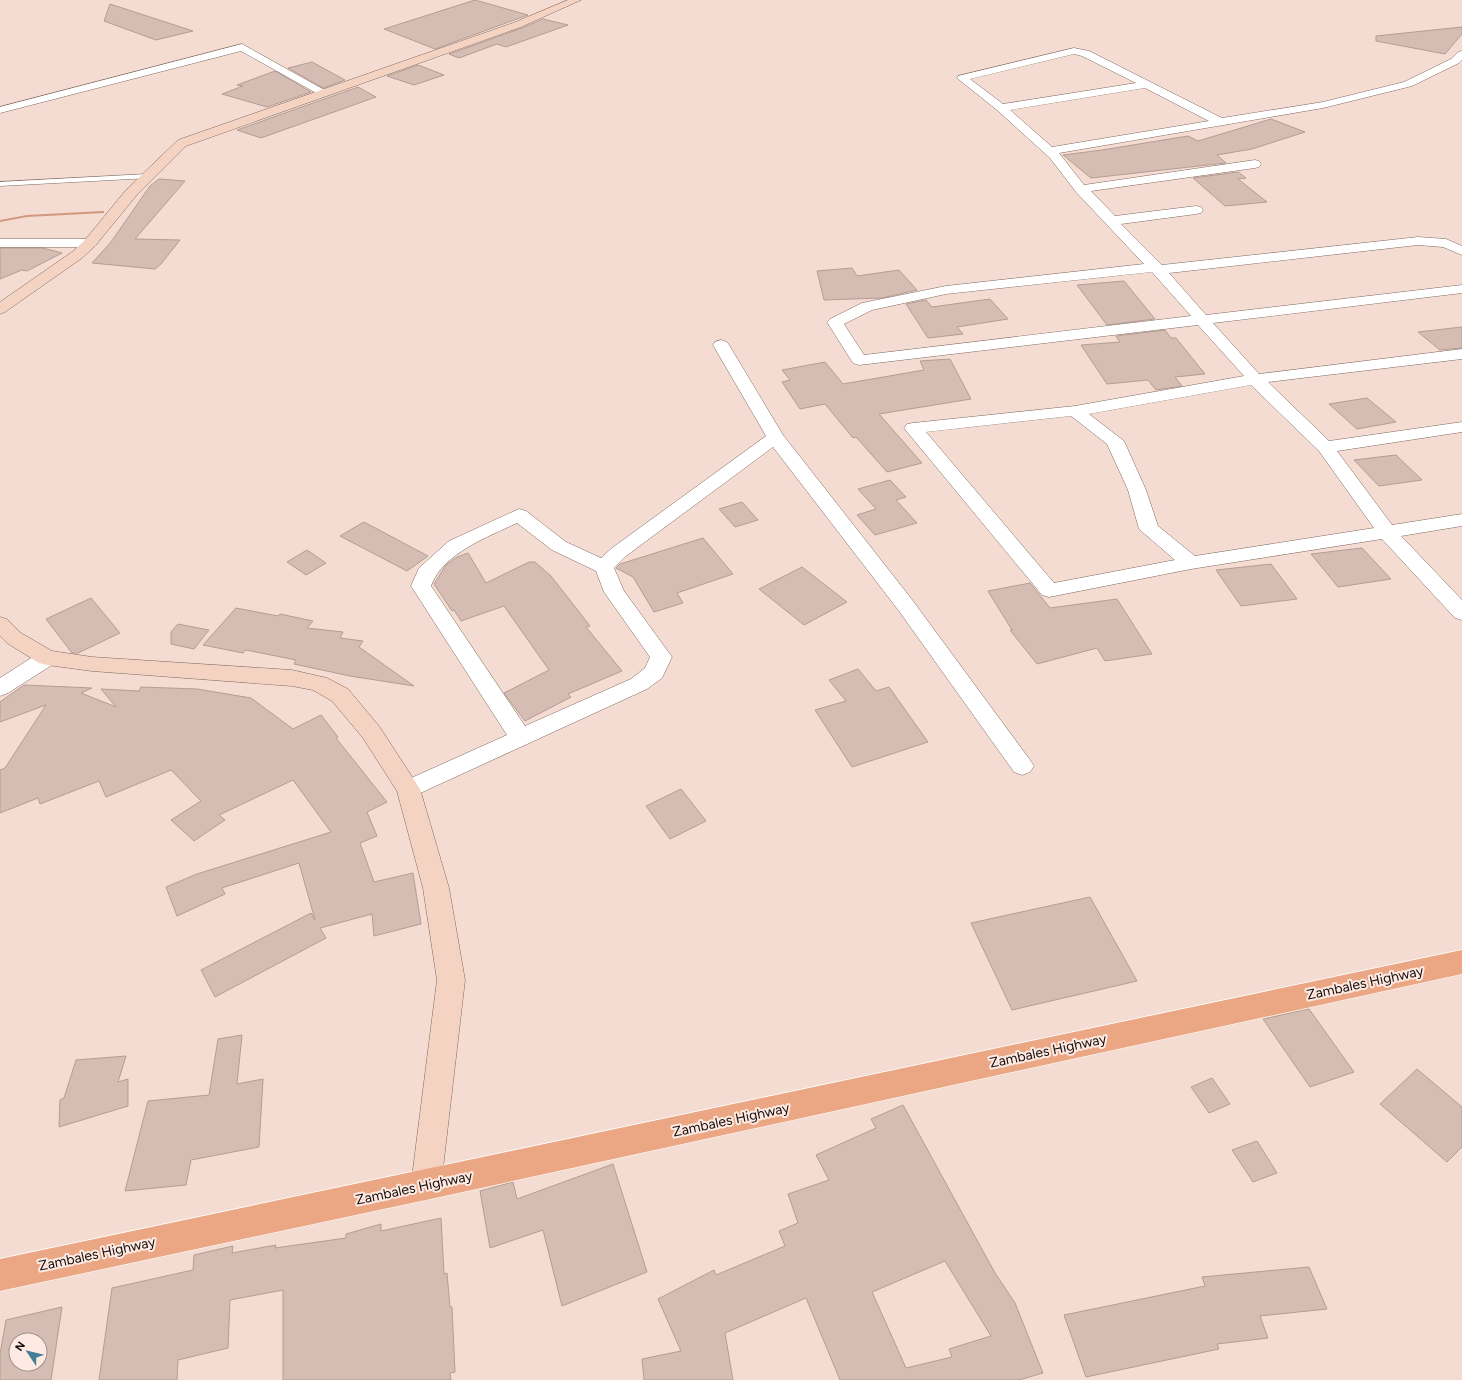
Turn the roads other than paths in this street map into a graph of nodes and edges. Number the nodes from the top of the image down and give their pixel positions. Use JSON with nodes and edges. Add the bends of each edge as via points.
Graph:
{"nodes":[{"id":1,"x":576,"y":0,"type":"edge"},
{"id":2,"x":1462,"y":54,"type":"edge"},
{"id":3,"x":1147,"y":84,"type":"junction"},
{"id":4,"x":322,"y":92,"type":"junction"},
{"id":5,"x":1001,"y":108,"type":"junction"},
{"id":6,"x":0,"y":110,"type":"edge"},
{"id":7,"x":1220,"y":122,"type":"junction"},
{"id":8,"x":1050,"y":151,"type":"junction"},
{"id":9,"x":1255,"y":164,"type":"dead end"},
{"id":10,"x":147,"y":176,"type":"junction"},
{"id":11,"x":0,"y":184,"type":"edge"},
{"id":12,"x":1081,"y":189,"type":"junction"},
{"id":13,"x":1196,"y":210,"type":"dead end"},
{"id":14,"x":1110,"y":221,"type":"junction"},
{"id":15,"x":0,"y":243,"type":"edge"},
{"id":16,"x":90,"y":243,"type":"junction"},
{"id":17,"x":1462,"y":250,"type":"edge"},
{"id":18,"x":1156,"y":269,"type":"junction"},
{"id":19,"x":1462,"y":289,"type":"edge"},
{"id":20,"x":0,"y":309,"type":"edge"},
{"id":21,"x":1203,"y":320,"type":"junction"},
{"id":22,"x":721,"y":345,"type":"dead end"},
{"id":23,"x":1462,"y":354,"type":"edge"},
{"id":24,"x":1256,"y":379,"type":"junction"},
{"id":25,"x":1075,"y":411,"type":"junction"},
{"id":26,"x":1462,"y":427,"type":"edge"},
{"id":27,"x":775,"y":437,"type":"junction"},
{"id":28,"x":1325,"y":447,"type":"junction"},
{"id":29,"x":1462,"y":520,"type":"edge"},
{"id":30,"x":1386,"y":531,"type":"junction"},
{"id":31,"x":1191,"y":563,"type":"junction"},
{"id":32,"x":604,"y":567,"type":"junction"},
{"id":33,"x":1462,"y":613,"type":"edge"},
{"id":34,"x":0,"y":624,"type":"edge"},
{"id":35,"x":47,"y":658,"type":"junction"},
{"id":36,"x":0,"y":688,"type":"edge"},
{"id":37,"x":520,"y":737,"type":"junction"},
{"id":38,"x":1022,"y":766,"type":"dead end"},
{"id":39,"x":408,"y":789,"type":"junction"},
{"id":40,"x":1462,"y":962,"type":"edge"},
{"id":41,"x":426,"y":1185,"type":"junction"},
{"id":42,"x":0,"y":1275,"type":"edge"}],
"edges":[{"from":1,"to":4,"type":"street","via":[[517,25]]},
{"from":2,"to":7,"type":"street","via":[[1455,61],[1408,84],[1323,105]]},
{"from":3,"to":5,"type":"street"},
{"from":3,"to":5,"type":"street","via":[[1085,53],[1074,51],[962,78]]},
{"from":3,"to":7,"type":"street"},
{"from":4,"to":6,"type":"street","via":[[242,47]]},
{"from":4,"to":10,"type":"street","via":[[182,143]]},
{"from":5,"to":8,"type":"street"},
{"from":7,"to":8,"type":"street"},
{"from":8,"to":12,"type":"street"},
{"from":9,"to":12,"type":"street"},
{"from":10,"to":11,"type":"lane"},
{"from":10,"to":16,"type":"street"},
{"from":12,"to":14,"type":"street"},
{"from":13,"to":14,"type":"street"},
{"from":14,"to":18,"type":"street"},
{"from":15,"to":16,"type":"street"},
{"from":16,"to":20,"type":"street","via":[[65,264]]},
{"from":17,"to":18,"type":"street","via":[[1446,243],[1418,241]]},
{"from":18,"to":21,"type":"street"},
{"from":18,"to":21,"type":"street","via":[[946,290],[867,306],[835,322],[859,360]]},
{"from":19,"to":21,"type":"street"},
{"from":21,"to":24,"type":"street"},
{"from":22,"to":27,"type":"street"},
{"from":23,"to":24,"type":"street"},
{"from":24,"to":25,"type":"street"},
{"from":24,"to":28,"type":"street"},
{"from":25,"to":31,"type":"street","via":[[1115,441],[1137,490],[1149,529]]},
{"from":25,"to":31,"type":"street","via":[[913,428],[1048,590]]},
{"from":26,"to":28,"type":"street"},
{"from":27,"to":32,"type":"street","via":[[620,552]]},
{"from":27,"to":38,"type":"street","via":[[906,606]]},
{"from":28,"to":30,"type":"street"},
{"from":29,"to":30,"type":"street"},
{"from":30,"to":31,"type":"street"},
{"from":30,"to":33,"type":"street"},
{"from":32,"to":37,"type":"street","via":[[614,592],[661,657],[654,673],[639,684]]},
{"from":32,"to":37,"type":"street","via":[[559,546],[519,515],[456,545],[426,572],[421,586]]},
{"from":34,"to":35,"type":"street","via":[[14,638]]},
{"from":35,"to":36,"type":"street"},
{"from":35,"to":39,"type":"street","via":[[92,664],[292,678],[319,683],[345,700],[371,732]]},
{"from":37,"to":39,"type":"street"},
{"from":39,"to":41,"type":"street","via":[[436,888],[451,980]]},
{"from":40,"to":41,"type":"main road","name":"Zambales Highway"},
{"from":41,"to":42,"type":"main road","name":"Zambales Highway"}]}
